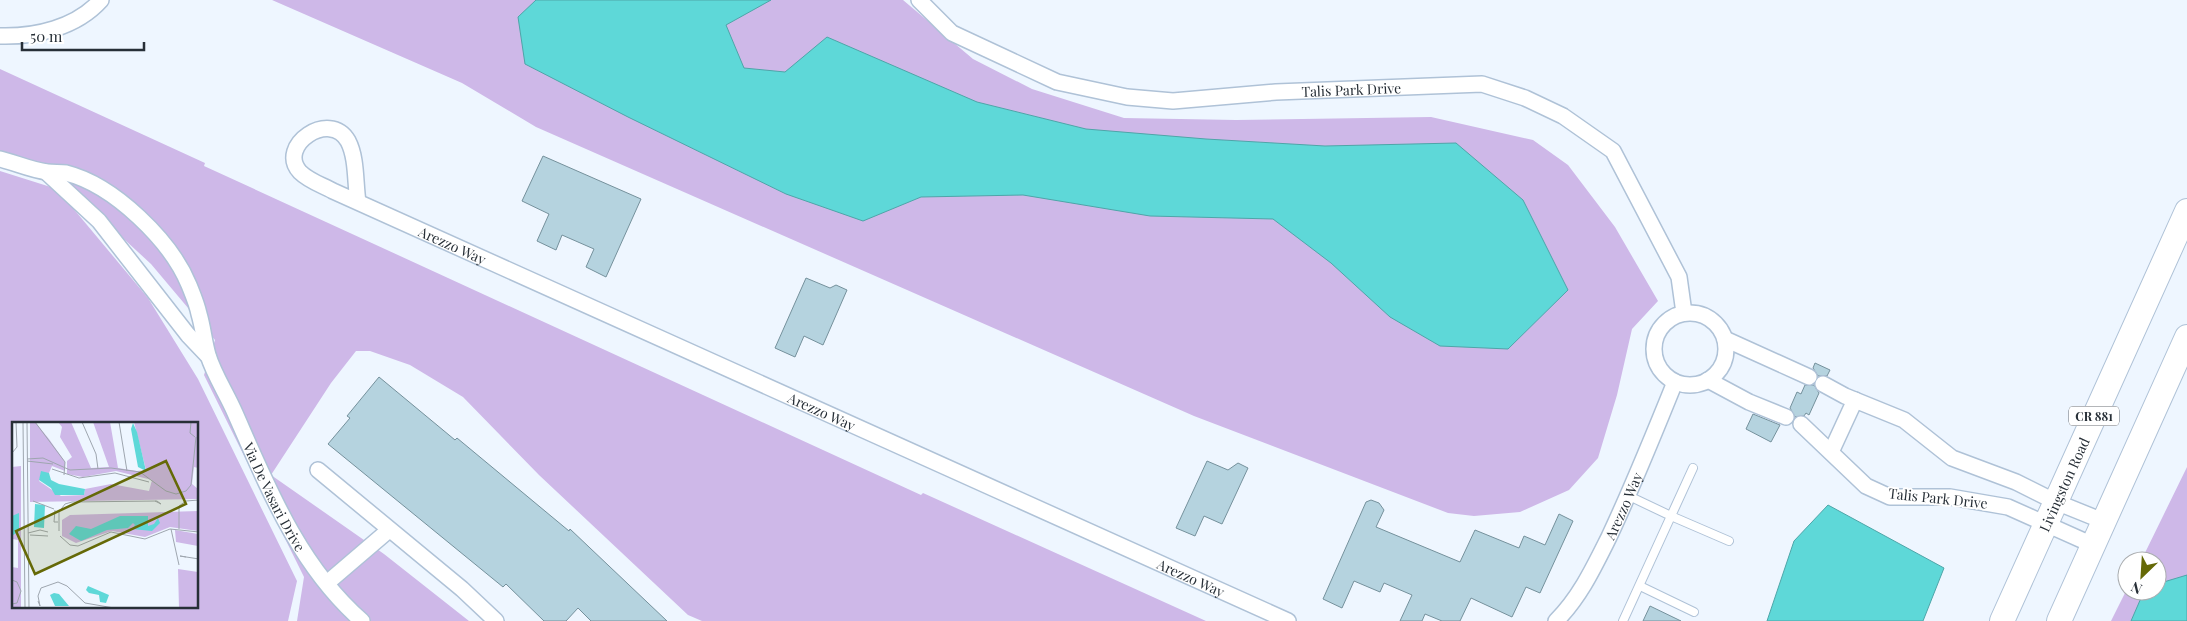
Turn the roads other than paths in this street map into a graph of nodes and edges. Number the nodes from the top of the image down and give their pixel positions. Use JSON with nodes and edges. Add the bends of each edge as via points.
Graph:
{"nodes":[{"id":1,"x":101,"y":0,"type":"edge"},
{"id":2,"x":919,"y":0,"type":"edge"},
{"id":3,"x":0,"y":36,"type":"edge"},
{"id":4,"x":0,"y":159,"type":"edge"},
{"id":5,"x":46,"y":172,"type":"junction"},
{"id":6,"x":358,"y":202,"type":"junction"},
{"id":7,"x":2187,"y":211,"type":"edge"},
{"id":8,"x":1684,"y":313,"type":"junction"},
{"id":9,"x":2187,"y":336,"type":"edge"},
{"id":10,"x":1725,"y":339,"type":"junction"},
{"id":11,"x":208,"y":356,"type":"junction"},
{"id":12,"x":1809,"y":377,"type":"dead end"},
{"id":13,"x":1708,"y":380,"type":"junction"},
{"id":14,"x":1674,"y":382,"type":"junction"},
{"id":15,"x":1823,"y":384,"type":"dead end"},
{"id":16,"x":1855,"y":400,"type":"junction"},
{"id":17,"x":1786,"y":417,"type":"dead end"},
{"id":18,"x":1801,"y":424,"type":"dead end"},
{"id":19,"x":1831,"y":452,"type":"junction"},
{"id":20,"x":1693,"y":468,"type":"dead end"},
{"id":21,"x":318,"y":470,"type":"dead end"},
{"id":22,"x":1628,"y":496,"type":"junction"},
{"id":23,"x":2056,"y":502,"type":"junction"},
{"id":24,"x":1672,"y":516,"type":"junction"},
{"id":25,"x":2103,"y":522,"type":"junction"},
{"id":26,"x":2046,"y":524,"type":"junction"},
{"id":27,"x":389,"y":530,"type":"junction"},
{"id":28,"x":1729,"y":541,"type":"dead end"},
{"id":29,"x":2093,"y":545,"type":"junction"},
{"id":30,"x":327,"y":583,"type":"junction"},
{"id":31,"x":1640,"y":586,"type":"junction"},
{"id":32,"x":1694,"y":612,"type":"dead end"},
{"id":33,"x":362,"y":621,"type":"edge"},
{"id":34,"x":496,"y":621,"type":"edge"},
{"id":35,"x":1288,"y":621,"type":"edge"},
{"id":36,"x":1556,"y":621,"type":"edge"},
{"id":37,"x":1623,"y":621,"type":"edge"},
{"id":38,"x":2002,"y":621,"type":"edge"},
{"id":39,"x":2059,"y":621,"type":"edge"}],
"edges":[{"from":1,"to":3,"type":"street","via":[[92,10],[57,28],[23,36]]},
{"from":2,"to":8,"type":"street","name":"Talis Park Drive","via":[[952,33],[1057,82],[1127,97],[1172,101],[1276,92],[1482,84],[1525,98],[1563,116],[1613,151],[1679,277]]},
{"from":4,"to":5,"type":"street","name":"Via De Vasari Drive"},
{"from":5,"to":11,"type":"street","name":"Via De Vasari Drive","via":[[99,221]]},
{"from":5,"to":11,"type":"street","name":"Via De Vasari Drive","via":[[66,173],[109,193],[161,241],[188,283],[199,313]]},
{"from":6,"to":6,"type":"street","name":"Arezzo Way","via":[[309,179],[299,170],[294,160],[303,137],[312,131],[326,129],[347,139],[352,152]]},
{"from":6,"to":35,"type":"street","name":"Arezzo Way"},
{"from":7,"to":23,"type":"main road","name":"Livingston Road","number":"CR 881"},
{"from":8,"to":10,"type":"street","via":[[1694,312],[1714,321]]},
{"from":8,"to":14,"type":"street","via":[[1664,323],[1654,344],[1658,366]]},
{"from":9,"to":25,"type":"main road"},
{"from":10,"to":12,"type":"street"},
{"from":10,"to":13,"type":"street","via":[[1724,362],[1718,373]]},
{"from":11,"to":30,"type":"street","name":"Via De Vasari Drive","via":[[274,503],[306,556]]},
{"from":13,"to":14,"type":"street","via":[[1697,385]]},
{"from":13,"to":17,"type":"street","via":[[1748,402]]},
{"from":14,"to":22,"type":"street","name":"Arezzo Way"},
{"from":15,"to":16,"type":"street"},
{"from":16,"to":19,"type":"street"},
{"from":16,"to":23,"type":"street","via":[[1904,420],[1952,458],[2016,482]]},
{"from":18,"to":19,"type":"street","name":"Talis Park Drive"},
{"from":19,"to":26,"type":"street","name":"Talis Park Drive","via":[[1866,486],[1890,497],[1973,500],[2008,507]]},
{"from":20,"to":24,"type":"lane"},
{"from":21,"to":27,"type":"street"},
{"from":22,"to":24,"type":"lane"},
{"from":22,"to":36,"type":"street","name":"Arezzo Way","via":[[1582,588]]},
{"from":23,"to":25,"type":"street"},
{"from":23,"to":26,"type":"main road","name":"Livingston Road","number":"CR 881"},
{"from":24,"to":28,"type":"lane"},
{"from":24,"to":31,"type":"lane"},
{"from":25,"to":29,"type":"main road"},
{"from":26,"to":29,"type":"street","name":"Talis Park Drive"},
{"from":26,"to":38,"type":"main road","name":"Livingston Road","number":"CR 881"},
{"from":27,"to":30,"type":"street"},
{"from":27,"to":34,"type":"street"},
{"from":29,"to":39,"type":"main road"},
{"from":30,"to":33,"type":"street","name":"Via De Vasari Drive"},
{"from":31,"to":32,"type":"lane"},
{"from":31,"to":37,"type":"lane"}]}
